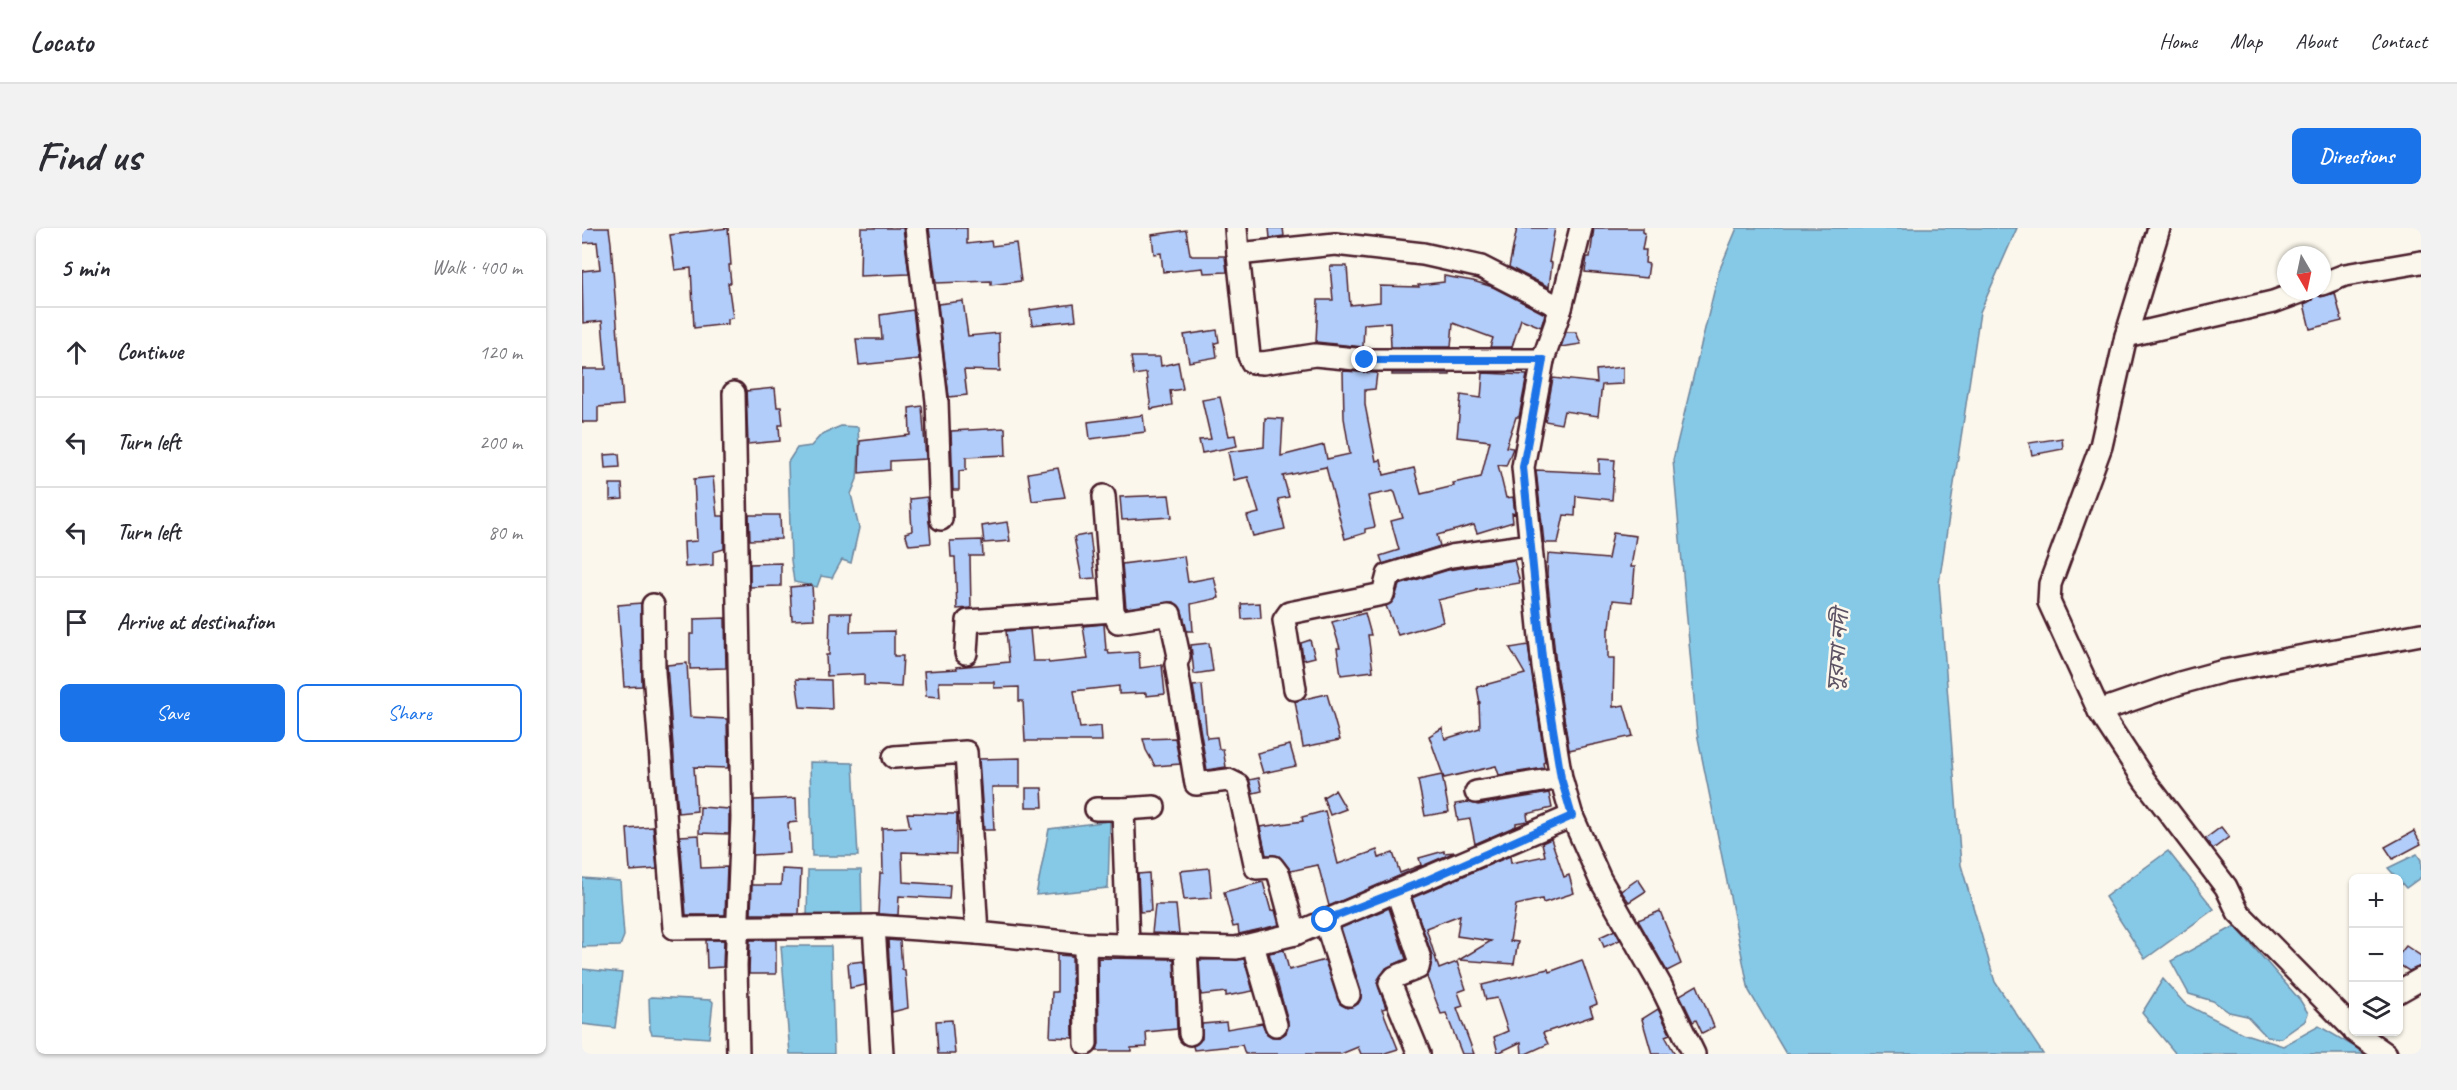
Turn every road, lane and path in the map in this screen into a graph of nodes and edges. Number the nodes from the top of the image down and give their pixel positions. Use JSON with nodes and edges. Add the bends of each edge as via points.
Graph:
{"nodes":[{"id":1,"x":916,"y":228,"type":"edge"},
{"id":2,"x":1236,"y":228,"type":"edge"},
{"id":3,"x":1581,"y":228,"type":"edge"},
{"id":4,"x":2159,"y":228,"type":"edge"},
{"id":5,"x":1238,"y":254,"type":"junction"},
{"id":6,"x":2421,"y":262,"type":"edge"},
{"id":7,"x":2331,"y":280,"type":"edge"},
{"id":8,"x":2278,"y":300,"type":"edge"},
{"id":9,"x":1561,"y":308,"type":"junction"},
{"id":10,"x":2126,"y":336,"type":"junction"},
{"id":11,"x":1543,"y":360,"type":"junction"},
{"id":12,"x":734,"y":393,"type":"dead end"},
{"id":13,"x":1104,"y":496,"type":"dead end"},
{"id":14,"x":941,"y":519,"type":"dead end"},
{"id":15,"x":1531,"y":545,"type":"junction"},
{"id":16,"x":653,"y":605,"type":"dead end"},
{"id":17,"x":1113,"y":611,"type":"junction"},
{"id":18,"x":2421,"y":633,"type":"edge"},
{"id":19,"x":966,"y":653,"type":"dead end"},
{"id":20,"x":1295,"y":689,"type":"dead end"},
{"id":21,"x":2099,"y":711,"type":"junction"},
{"id":22,"x":894,"y":757,"type":"dead end"},
{"id":23,"x":1561,"y":778,"type":"junction"},
{"id":24,"x":1476,"y":792,"type":"dead end"},
{"id":25,"x":1154,"y":807,"type":"dead end"},
{"id":26,"x":1096,"y":809,"type":"dead end"},
{"id":27,"x":1123,"y":809,"type":"junction"},
{"id":28,"x":1572,"y":816,"type":"junction"},
{"id":29,"x":1397,"y":892,"type":"junction"},
{"id":30,"x":1325,"y":920,"type":"junction"},
{"id":31,"x":874,"y":926,"type":"junction"},
{"id":32,"x":739,"y":929,"type":"junction"},
{"id":33,"x":977,"y":933,"type":"junction"},
{"id":34,"x":1295,"y":934,"type":"junction"},
{"id":35,"x":1085,"y":944,"type":"junction"},
{"id":36,"x":1128,"y":945,"type":"junction"},
{"id":37,"x":1253,"y":945,"type":"junction"},
{"id":38,"x":1186,"y":948,"type":"junction"},
{"id":39,"x":2421,"y":979,"type":"edge"},
{"id":40,"x":2403,"y":989,"type":"edge"},
{"id":41,"x":1349,"y":995,"type":"dead end"},
{"id":42,"x":2349,"y":1023,"type":"edge"},
{"id":43,"x":1276,"y":1025,"type":"dead end"},
{"id":44,"x":1190,"y":1034,"type":"dead end"},
{"id":45,"x":2364,"y":1036,"type":"edge"},
{"id":46,"x":1086,"y":1044,"type":"dead end"},
{"id":47,"x":738,"y":1054,"type":"edge"},
{"id":48,"x":882,"y":1054,"type":"edge"},
{"id":49,"x":1419,"y":1054,"type":"edge"},
{"id":50,"x":1694,"y":1054,"type":"edge"},
{"id":51,"x":2386,"y":1054,"type":"edge"}],
"edges":[{"from":1,"to":14,"type":"street","via":[[937,400]]},
{"from":2,"to":5,"type":"street"},
{"from":3,"to":9,"type":"street"},
{"from":4,"to":10,"type":"street"},
{"from":5,"to":9,"type":"street","via":[[1335,244],[1423,254],[1481,267]]},
{"from":5,"to":11,"type":"street","via":[[1252,362],[1315,356],[1365,360]]},
{"from":6,"to":7,"type":"street"},
{"from":8,"to":10,"type":"street"},
{"from":9,"to":11,"type":"street"},
{"from":10,"to":21,"type":"street","via":[[2101,446],[2050,584],[2049,602]]},
{"from":11,"to":15,"type":"street","via":[[1523,467]]},
{"from":12,"to":32,"type":"street","via":[[742,818]]},
{"from":13,"to":17,"type":"street"},
{"from":15,"to":20,"type":"street","via":[[1451,556],[1388,574],[1383,594],[1289,613],[1284,620]]},
{"from":15,"to":23,"type":"street","via":[[1543,667]]},
{"from":16,"to":32,"type":"street","via":[[654,672],[674,928]]},
{"from":17,"to":19,"type":"street","via":[[968,621]]},
{"from":17,"to":34,"type":"street","via":[[1118,622],[1170,614],[1196,784],[1228,780],[1238,785],[1256,868],[1273,867],[1279,875]]},
{"from":18,"to":21,"type":"street","via":[[2224,671]]},
{"from":21,"to":42,"type":"street","via":[[2145,781],[2226,887],[2238,912]]},
{"from":22,"to":33,"type":"street","via":[[966,752]]},
{"from":23,"to":24,"type":"street"},
{"from":23,"to":28,"type":"street"},
{"from":25,"to":27,"type":"street"},
{"from":26,"to":27,"type":"street"},
{"from":27,"to":36,"type":"street"},
{"from":28,"to":29,"type":"street"},
{"from":28,"to":50,"type":"street","via":[[1600,879]]},
{"from":29,"to":30,"type":"street"},
{"from":29,"to":49,"type":"street","via":[[1420,959],[1418,968],[1390,983]]},
{"from":30,"to":34,"type":"street"},
{"from":30,"to":41,"type":"street"},
{"from":31,"to":32,"type":"street"},
{"from":31,"to":33,"type":"street"},
{"from":31,"to":48,"type":"street"},
{"from":32,"to":47,"type":"street"},
{"from":33,"to":35,"type":"street"},
{"from":34,"to":37,"type":"street"},
{"from":35,"to":36,"type":"street"},
{"from":35,"to":46,"type":"street"},
{"from":36,"to":38,"type":"street"},
{"from":37,"to":38,"type":"street"},
{"from":37,"to":43,"type":"street"},
{"from":38,"to":44,"type":"street"},
{"from":39,"to":40,"type":"street"},
{"from":45,"to":51,"type":"street"}]}
